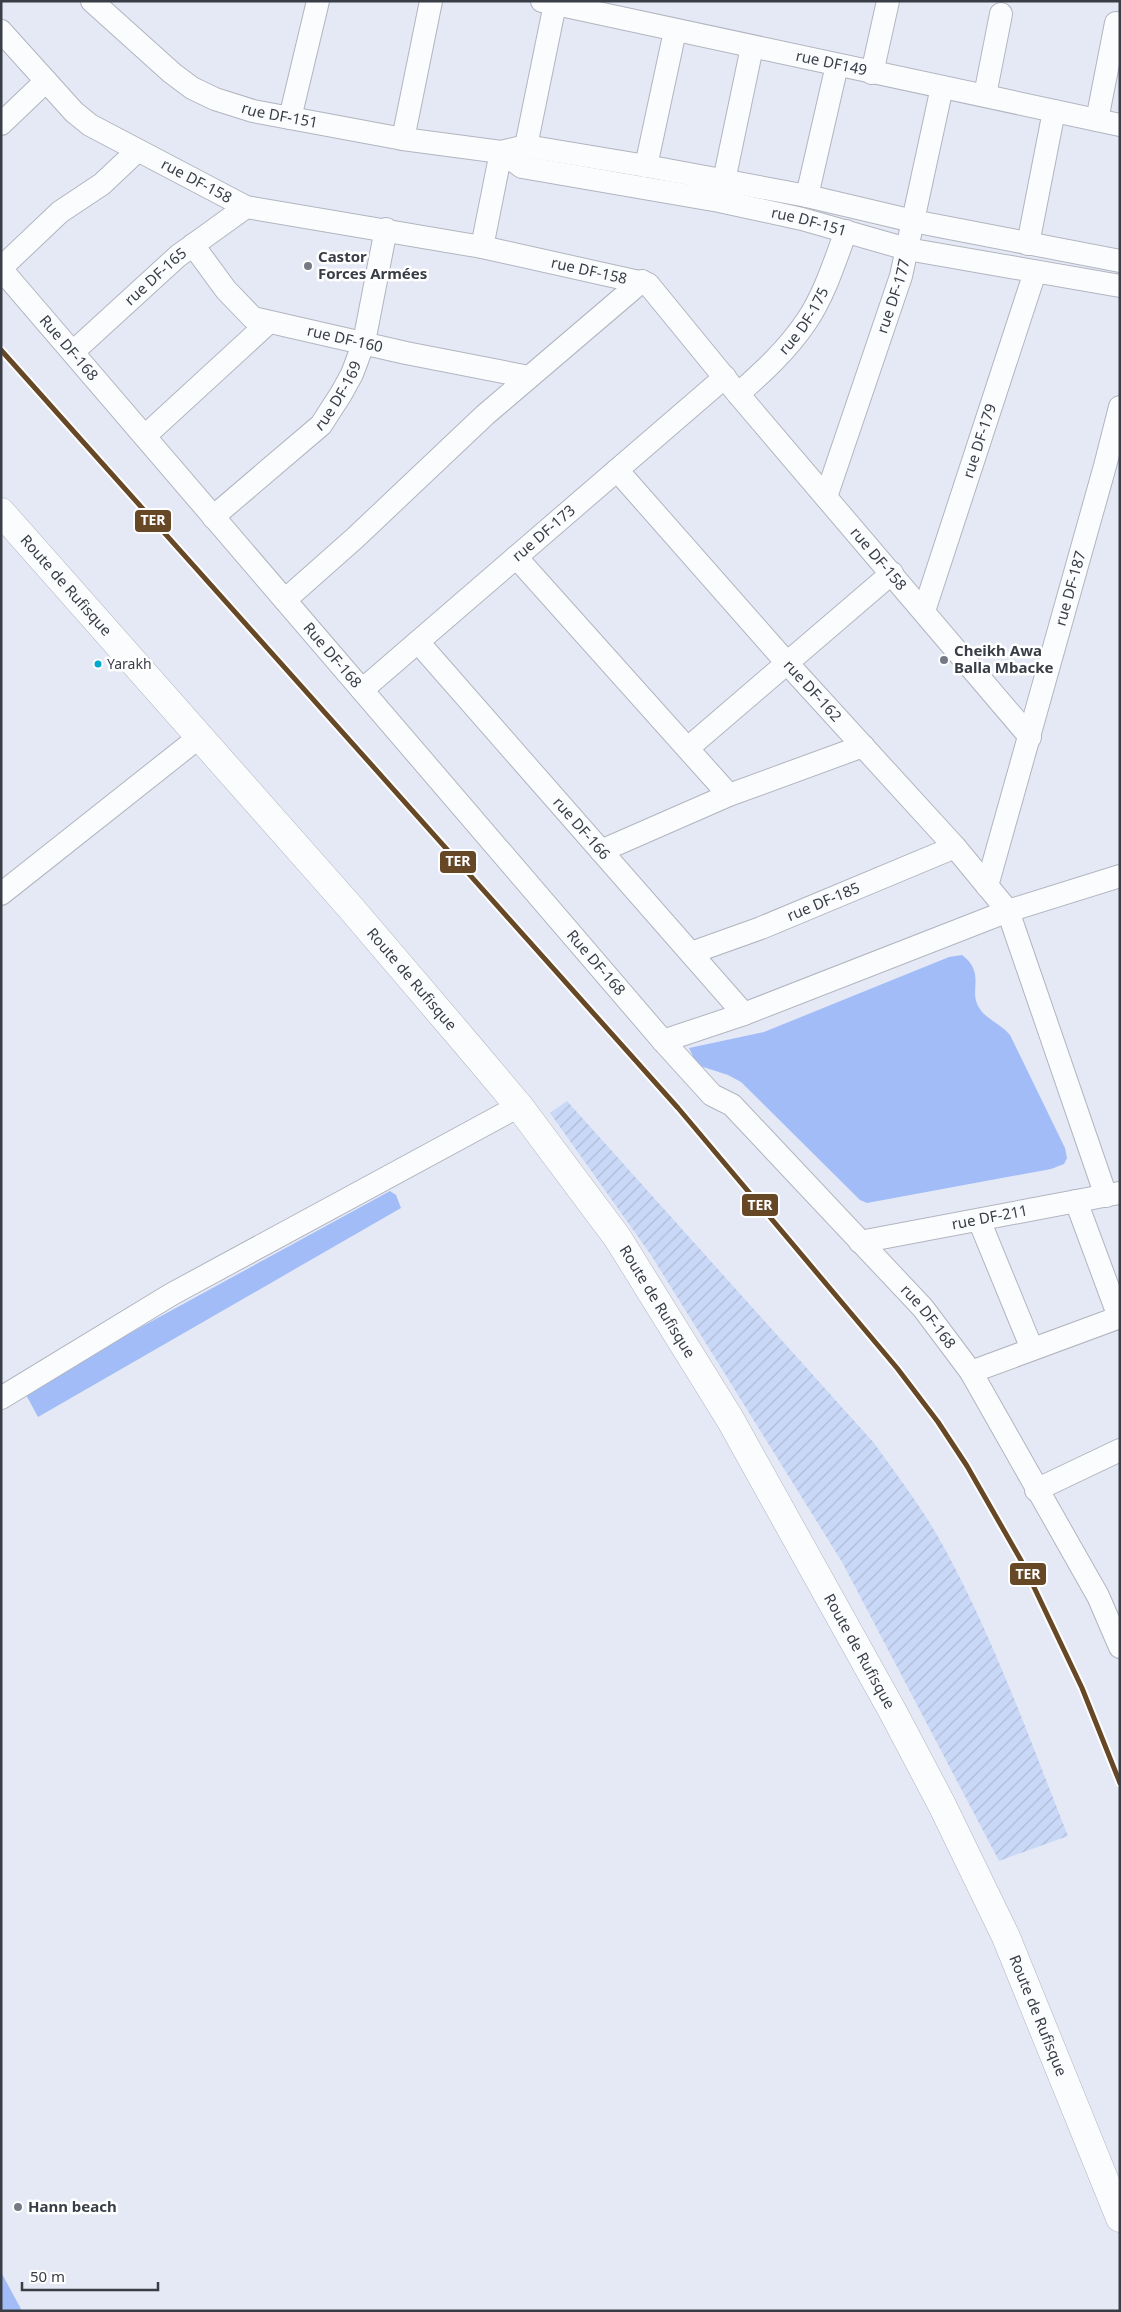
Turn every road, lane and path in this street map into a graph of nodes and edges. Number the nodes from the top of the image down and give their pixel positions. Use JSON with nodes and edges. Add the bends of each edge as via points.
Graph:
{"nodes":[{"id":1,"x":92,"y":1,"type":"edge"},
{"id":2,"x":318,"y":1,"type":"edge"},
{"id":3,"x":432,"y":1,"type":"edge"},
{"id":4,"x":888,"y":1,"type":"edge"},
{"id":5,"x":549,"y":3,"type":"edge"},
{"id":6,"x":1001,"y":14,"type":"dead end"},
{"id":7,"x":1116,"y":23,"type":"dead end"},
{"id":8,"x":675,"y":31,"type":"junction"},
{"id":9,"x":1,"y":32,"type":"edge"},
{"id":10,"x":752,"y":47,"type":"junction"},
{"id":11,"x":837,"y":65,"type":"junction"},
{"id":12,"x":872,"y":73,"type":"junction"},
{"id":13,"x":46,"y":81,"type":"junction"},
{"id":14,"x":942,"y":87,"type":"junction"},
{"id":15,"x":985,"y":96,"type":"junction"},
{"id":16,"x":1054,"y":111,"type":"junction"},
{"id":17,"x":290,"y":118,"type":"junction"},
{"id":18,"x":1097,"y":120,"type":"junction"},
{"id":19,"x":1,"y":124,"type":"edge"},
{"id":20,"x":1120,"y":125,"type":"edge"},
{"id":21,"x":402,"y":139,"type":"junction"},
{"id":22,"x":526,"y":146,"type":"junction"},
{"id":23,"x":137,"y":151,"type":"junction"},
{"id":24,"x":501,"y":152,"type":"junction"},
{"id":25,"x":646,"y":166,"type":"junction"},
{"id":26,"x":722,"y":191,"type":"junction"},
{"id":27,"x":807,"y":196,"type":"junction"},
{"id":28,"x":246,"y":207,"type":"junction"},
{"id":29,"x":913,"y":221,"type":"junction"},
{"id":30,"x":386,"y":229,"type":"junction"},
{"id":31,"x":846,"y":231,"type":"junction"},
{"id":32,"x":1028,"y":244,"type":"junction"},
{"id":33,"x":193,"y":245,"type":"junction"},
{"id":34,"x":482,"y":246,"type":"junction"},
{"id":35,"x":907,"y":249,"type":"junction"},
{"id":36,"x":1120,"y":261,"type":"edge"},
{"id":37,"x":1,"y":269,"type":"edge"},
{"id":38,"x":1035,"y":272,"type":"junction"},
{"id":39,"x":642,"y":281,"type":"junction"},
{"id":40,"x":1120,"y":286,"type":"edge"},
{"id":41,"x":268,"y":323,"type":"junction"},
{"id":42,"x":364,"y":342,"type":"junction"},
{"id":43,"x":73,"y":352,"type":"junction"},
{"id":44,"x":529,"y":377,"type":"junction"},
{"id":45,"x":731,"y":386,"type":"junction"},
{"id":46,"x":1120,"y":407,"type":"edge"},
{"id":47,"x":145,"y":436,"type":"junction"},
{"id":48,"x":618,"y":470,"type":"junction"},
{"id":49,"x":826,"y":497,"type":"junction"},
{"id":50,"x":1,"y":512,"type":"edge"},
{"id":51,"x":214,"y":517,"type":"junction"},
{"id":52,"x":516,"y":557,"type":"junction"},
{"id":53,"x":892,"y":573,"type":"junction"},
{"id":54,"x":285,"y":600,"type":"junction"},
{"id":55,"x":924,"y":611,"type":"junction"},
{"id":56,"x":418,"y":642,"type":"junction"},
{"id":57,"x":787,"y":663,"type":"junction"},
{"id":58,"x":362,"y":690,"type":"junction"},
{"id":59,"x":1030,"y":737,"type":"junction"},
{"id":60,"x":198,"y":738,"type":"junction"},
{"id":61,"x":863,"y":746,"type":"junction"},
{"id":62,"x":688,"y":748,"type":"junction"},
{"id":63,"x":729,"y":795,"type":"junction"},
{"id":64,"x":955,"y":848,"type":"junction"},
{"id":65,"x":601,"y":851,"type":"junction"},
{"id":66,"x":1120,"y":876,"type":"edge"},
{"id":67,"x":987,"y":886,"type":"junction"},
{"id":68,"x":1,"y":894,"type":"edge"},
{"id":69,"x":1008,"y":910,"type":"junction"},
{"id":70,"x":691,"y":953,"type":"junction"},
{"id":71,"x":744,"y":1014,"type":"junction"},
{"id":72,"x":663,"y":1041,"type":"junction"},
{"id":73,"x":519,"y":1106,"type":"junction"},
{"id":74,"x":1113,"y":1194,"type":"edge"},
{"id":75,"x":1076,"y":1201,"type":"junction"},
{"id":76,"x":979,"y":1220,"type":"junction"},
{"id":77,"x":860,"y":1242,"type":"junction"},
{"id":78,"x":1120,"y":1317,"type":"edge"},
{"id":79,"x":1032,"y":1349,"type":"junction"},
{"id":80,"x":971,"y":1372,"type":"junction"},
{"id":81,"x":1,"y":1398,"type":"edge"},
{"id":82,"x":1120,"y":1450,"type":"edge"},
{"id":83,"x":1036,"y":1490,"type":"junction"},
{"id":84,"x":1120,"y":1648,"type":"edge"},
{"id":85,"x":1120,"y":2218,"type":"edge"}],
"edges":[{"from":1,"to":17,"type":"street","name":"rue DF-151","via":[[149,54],[192,88],[253,111]]},
{"from":2,"to":17,"type":"street"},
{"from":3,"to":21,"type":"street"},
{"from":4,"to":12,"type":"street"},
{"from":5,"to":8,"type":"street","name":"rue DF149"},
{"from":5,"to":22,"type":"street"},
{"from":6,"to":15,"type":"street"},
{"from":7,"to":18,"type":"street"},
{"from":8,"to":10,"type":"street","name":"rue DF149"},
{"from":8,"to":25,"type":"street"},
{"from":9,"to":13,"type":"street","name":"rue DF-158"},
{"from":10,"to":11,"type":"street","name":"rue DF149"},
{"from":10,"to":26,"type":"street"},
{"from":11,"to":12,"type":"street","name":"rue DF149"},
{"from":11,"to":27,"type":"street"},
{"from":12,"to":14,"type":"street","name":"rue DF149"},
{"from":13,"to":19,"type":"street"},
{"from":13,"to":23,"type":"street","name":"rue DF-158","via":[[90,125]]},
{"from":14,"to":15,"type":"street","name":"rue DF149"},
{"from":14,"to":29,"type":"street","name":"rue DF-177"},
{"from":15,"to":16,"type":"street","name":"rue DF149"},
{"from":16,"to":18,"type":"street","name":"rue DF149"},
{"from":16,"to":32,"type":"street"},
{"from":17,"to":21,"type":"street","name":"rue DF-151"},
{"from":18,"to":20,"type":"street","name":"rue DF149"},
{"from":21,"to":24,"type":"street","name":"rue DF-151"},
{"from":22,"to":24,"type":"street","name":"rue DF-151"},
{"from":22,"to":25,"type":"street","name":"rue DF-151"},
{"from":23,"to":28,"type":"street","name":"rue DF-158"},
{"from":23,"to":37,"type":"street","via":[[102,184],[60,212]]},
{"from":24,"to":26,"type":"street","name":"rue DF-151","via":[[522,167]]},
{"from":24,"to":34,"type":"street"},
{"from":25,"to":26,"type":"street","name":"rue DF-151"},
{"from":26,"to":27,"type":"street","name":"rue DF-151"},
{"from":26,"to":31,"type":"street","name":"rue DF-151"},
{"from":27,"to":29,"type":"street","name":"rue DF-151"},
{"from":28,"to":30,"type":"street","name":"rue DF-158"},
{"from":28,"to":33,"type":"street","name":"rue DF-165"},
{"from":29,"to":32,"type":"street","name":"rue DF-151"},
{"from":29,"to":35,"type":"street","name":"rue DF-177"},
{"from":30,"to":34,"type":"street","name":"rue DF-158"},
{"from":30,"to":42,"type":"street","name":"rue DF-169"},
{"from":31,"to":35,"type":"street","name":"rue DF-151"},
{"from":31,"to":45,"type":"street","name":"rue DF-175","via":[[834,265],[807,321],[775,361]]},
{"from":32,"to":36,"type":"street","name":"rue DF-151"},
{"from":33,"to":41,"type":"street","name":"rue DF-160","via":[[241,308],[253,318]]},
{"from":33,"to":43,"type":"street","name":"rue DF-165"},
{"from":34,"to":39,"type":"street","name":"rue DF-158"},
{"from":35,"to":38,"type":"street","name":"rue DF-151"},
{"from":35,"to":49,"type":"street","name":"rue DF-177","via":[[901,276]]},
{"from":37,"to":43,"type":"street","name":"Rue DF-168"},
{"from":38,"to":40,"type":"street","name":"rue DF-151"},
{"from":38,"to":55,"type":"street","name":"rue DF-179"},
{"from":39,"to":44,"type":"street"},
{"from":39,"to":45,"type":"street","name":"rue DF-158","via":[[663,299]]},
{"from":41,"to":42,"type":"street","name":"rue DF-160"},
{"from":41,"to":47,"type":"street"},
{"from":42,"to":44,"type":"street","name":"rue DF-160","via":[[406,354]]},
{"from":42,"to":51,"type":"street","name":"rue DF-169","via":[[352,374],[321,426]]},
{"from":43,"to":47,"type":"street","name":"Rue DF-168"},
{"from":44,"to":54,"type":"street"},
{"from":45,"to":48,"type":"street","name":"rue DF-173"},
{"from":45,"to":49,"type":"street","name":"rue DF-158"},
{"from":46,"to":59,"type":"street","name":"rue DF-187"},
{"from":47,"to":51,"type":"street","name":"Rue DF-168"},
{"from":48,"to":52,"type":"street","name":"rue DF-173"},
{"from":48,"to":57,"type":"street","name":"rue DF-162"},
{"from":49,"to":53,"type":"street","name":"rue DF-158"},
{"from":50,"to":60,"type":"main road","name":"Route de Rufisque"},
{"from":51,"to":54,"type":"street","name":"Rue DF-168"},
{"from":52,"to":56,"type":"street","name":"rue DF-173"},
{"from":52,"to":62,"type":"street"},
{"from":53,"to":55,"type":"street","name":"rue DF-158"},
{"from":53,"to":57,"type":"street"},
{"from":54,"to":58,"type":"street","name":"Rue DF-168"},
{"from":55,"to":59,"type":"street","name":"rue DF-158"},
{"from":56,"to":58,"type":"street","name":"rue DF-173"},
{"from":56,"to":65,"type":"street","name":"rue DF-166"},
{"from":57,"to":61,"type":"street","name":"rue DF-162"},
{"from":57,"to":62,"type":"street"},
{"from":58,"to":72,"type":"street","name":"Rue DF-168"},
{"from":59,"to":67,"type":"street","name":"rue DF-187"},
{"from":60,"to":68,"type":"street"},
{"from":60,"to":73,"type":"main road","name":"Route de Rufisque","via":[[350,907]]},
{"from":61,"to":63,"type":"street"},
{"from":61,"to":64,"type":"street","name":"rue DF-162"},
{"from":62,"to":63,"type":"street"},
{"from":63,"to":65,"type":"street"},
{"from":64,"to":67,"type":"street","name":"rue DF-162"},
{"from":64,"to":70,"type":"street","name":"rue DF-185","via":[[761,928]]},
{"from":65,"to":70,"type":"street","name":"rue DF-166"},
{"from":66,"to":69,"type":"street"},
{"from":67,"to":69,"type":"street","name":"rue DF-162"},
{"from":69,"to":71,"type":"street"},
{"from":69,"to":74,"type":"street"},
{"from":70,"to":71,"type":"street","name":"rue DF-166"},
{"from":71,"to":72,"type":"street"},
{"from":72,"to":77,"type":"street","name":"rue DF-168","via":[[712,1095],[732,1105]]},
{"from":73,"to":81,"type":"street","via":[[172,1294]]},
{"from":73,"to":85,"type":"main road","name":"Route de Rufisque","via":[[617,1237],[730,1419],[893,1712],[1006,1937]]},
{"from":74,"to":75,"type":"street","name":"rue DF-211"},
{"from":75,"to":76,"type":"street","name":"rue DF-211"},
{"from":75,"to":78,"type":"street"},
{"from":76,"to":77,"type":"street","name":"rue DF-211"},
{"from":76,"to":79,"type":"street"},
{"from":77,"to":80,"type":"street","name":"rue DF-168","via":[[923,1308]]},
{"from":78,"to":79,"type":"street"},
{"from":79,"to":80,"type":"street"},
{"from":80,"to":83,"type":"street","name":"rue DF-168"},
{"from":82,"to":83,"type":"street"},
{"from":83,"to":84,"type":"street","name":"rue DF-168","via":[[1098,1596]]}]}
